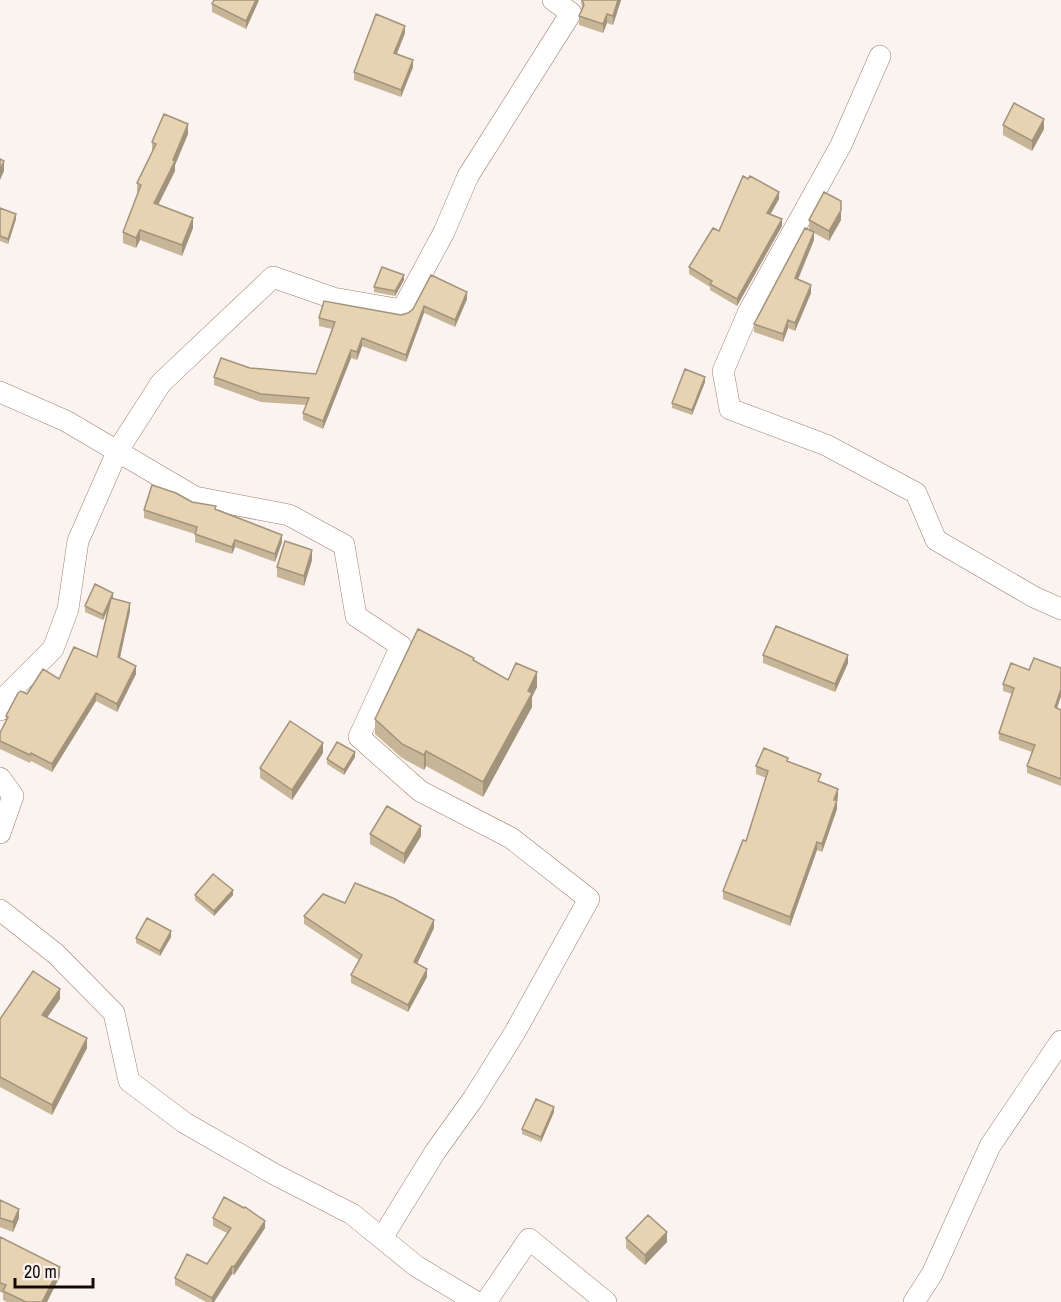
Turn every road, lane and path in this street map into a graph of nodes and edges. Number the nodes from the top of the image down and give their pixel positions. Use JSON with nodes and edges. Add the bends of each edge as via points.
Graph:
{"nodes":[{"id":1,"x":554,"y":0,"type":"edge"},
{"id":2,"x":880,"y":56,"type":"dead end"},
{"id":3,"x":0,"y":392,"type":"edge"},
{"id":4,"x":118,"y":450,"type":"junction"},
{"id":5,"x":1061,"y":609,"type":"edge"},
{"id":6,"x":0,"y":710,"type":"edge"},
{"id":7,"x":0,"y":778,"type":"edge"},
{"id":8,"x":0,"y":833,"type":"edge"},
{"id":9,"x":0,"y":910,"type":"edge"},
{"id":10,"x":1061,"y":1041,"type":"edge"},
{"id":11,"x":382,"y":1238,"type":"junction"},
{"id":12,"x":476,"y":1302,"type":"edge"},
{"id":13,"x":486,"y":1302,"type":"edge"},
{"id":14,"x":606,"y":1302,"type":"edge"},
{"id":15,"x":914,"y":1302,"type":"edge"}],
"edges":[{"from":1,"to":4,"type":"street","via":[[571,13],[468,177],[402,310],[333,298],[273,277],[160,383]]},
{"from":2,"to":5,"type":"street","via":[[841,145],[749,311],[723,371],[730,408],[826,445],[916,493],[936,540]]},
{"from":3,"to":4,"type":"street","via":[[66,421]]},
{"from":4,"to":6,"type":"street","via":[[78,541],[68,609],[53,649],[8,694]]},
{"from":4,"to":11,"type":"street","via":[[195,497],[289,515],[344,545],[356,616],[401,646],[359,737],[420,791],[511,838],[589,899],[514,1032]]},
{"from":7,"to":8,"type":"street","via":[[13,796]]},
{"from":9,"to":11,"type":"street","via":[[56,954],[114,1013],[129,1081],[185,1123],[352,1214]]},
{"from":10,"to":15,"type":"street","via":[[990,1146],[932,1274]]},
{"from":11,"to":12,"type":"street","via":[[416,1266]]},
{"from":13,"to":14,"type":"street","via":[[529,1239]]}]}
